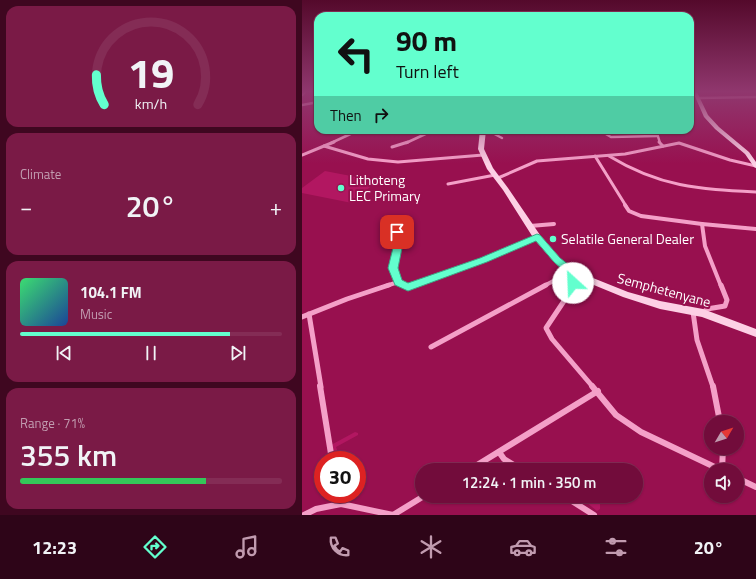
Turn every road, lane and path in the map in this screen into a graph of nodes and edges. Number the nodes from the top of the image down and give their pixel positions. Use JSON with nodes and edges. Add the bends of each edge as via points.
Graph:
{"nodes":[{"id":1,"x":706,"y":116,"type":"edge"},
{"id":2,"x":350,"y":134,"type":"edge"},
{"id":3,"x":425,"y":134,"type":"edge"},
{"id":4,"x":482,"y":134,"type":"edge"},
{"id":5,"x":495,"y":134,"type":"edge"},
{"id":6,"x":607,"y":134,"type":"edge"},
{"id":7,"x":657,"y":136,"type":"joint"},
{"id":8,"x":502,"y":138,"type":"dead end"},
{"id":9,"x":324,"y":146,"type":"junction"},
{"id":10,"x":392,"y":146,"type":"dead end"},
{"id":11,"x":663,"y":146,"type":"junction"},
{"id":12,"x":302,"y":155,"type":"edge"},
{"id":13,"x":483,"y":155,"type":"junction"},
{"id":14,"x":595,"y":156,"type":"junction"},
{"id":15,"x":609,"y":156,"type":"junction"},
{"id":16,"x":756,"y":166,"type":"edge"},
{"id":17,"x":496,"y":177,"type":"junction"},
{"id":18,"x":448,"y":184,"type":"dead end"},
{"id":19,"x":756,"y":192,"type":"edge"},
{"id":20,"x":398,"y":223,"type":"dead end"},
{"id":21,"x":554,"y":224,"type":"dead end"},
{"id":22,"x":702,"y":224,"type":"junction"},
{"id":23,"x":530,"y":226,"type":"junction"},
{"id":24,"x":756,"y":229,"type":"edge"},
{"id":25,"x":537,"y":237,"type":"junction"},
{"id":26,"x":572,"y":274,"type":"junction"},
{"id":27,"x":398,"y":282,"type":"junction"},
{"id":28,"x":692,"y":312,"type":"junction"},
{"id":29,"x":309,"y":314,"type":"junction"},
{"id":30,"x":704,"y":314,"type":"junction"},
{"id":31,"x":302,"y":317,"type":"edge"},
{"id":32,"x":756,"y":332,"type":"edge"},
{"id":33,"x":431,"y":347,"type":"dead end"},
{"id":34,"x":598,"y":391,"type":"junction"},
{"id":35,"x":719,"y":415,"type":"edge"},
{"id":36,"x":331,"y":451,"type":"edge"},
{"id":37,"x":500,"y":452,"type":"junction"},
{"id":38,"x":480,"y":463,"type":"edge"},
{"id":39,"x":511,"y":463,"type":"edge"},
{"id":40,"x":707,"y":463,"type":"edge"},
{"id":41,"x":744,"y":481,"type":"edge"},
{"id":42,"x":756,"y":487,"type":"edge"},
{"id":43,"x":415,"y":502,"type":"edge"},
{"id":44,"x":575,"y":503,"type":"edge"},
{"id":45,"x":341,"y":504,"type":"joint"},
{"id":46,"x":304,"y":515,"type":"edge"},
{"id":47,"x":594,"y":515,"type":"edge"}],
"edges":[{"from":1,"to":16,"type":"main road","via":[[747,153]]},
{"from":2,"to":9,"type":"street"},
{"from":3,"to":10,"type":"street"},
{"from":4,"to":13,"type":"main road","name":"Semphetenyane"},
{"from":5,"to":8,"type":"street"},
{"from":6,"to":7,"type":"street","via":[[611,137]]},
{"from":7,"to":11,"type":"street"},
{"from":9,"to":12,"type":"street"},
{"from":9,"to":13,"type":"street","via":[[368,159],[398,162]]},
{"from":11,"to":15,"type":"street"},
{"from":11,"to":16,"type":"street","via":[[682,144]]},
{"from":13,"to":17,"type":"main road","name":"Semphetenyane"},
{"from":14,"to":15,"type":"street"},
{"from":14,"to":17,"type":"street","via":[[536,161]]},
{"from":14,"to":22,"type":"street","via":[[629,211],[641,216]]},
{"from":15,"to":19,"type":"street","via":[[634,172],[674,185]]},
{"from":17,"to":18,"type":"street"},
{"from":17,"to":23,"type":"main road","name":"Semphetenyane"},
{"from":20,"to":27,"type":"street","via":[[393,268]]},
{"from":21,"to":23,"type":"street"},
{"from":22,"to":24,"type":"street"},
{"from":22,"to":30,"type":"street","via":[[705,246],[727,300],[725,306],[709,308]]},
{"from":23,"to":25,"type":"main road","name":"Semphetenyane"},
{"from":25,"to":26,"type":"main road","name":"Semphetenyane"},
{"from":25,"to":27,"type":"street","via":[[484,260],[408,287]]},
{"from":26,"to":28,"type":"main road","name":"Semphetenyane","via":[[626,295]]},
{"from":26,"to":33,"type":"street"},
{"from":26,"to":34,"type":"street","via":[[568,295],[546,328],[552,339]]},
{"from":27,"to":29,"type":"street"},
{"from":28,"to":30,"type":"main road","name":"Semphetenyane"},
{"from":28,"to":35,"type":"street","via":[[697,340],[714,389]]},
{"from":29,"to":31,"type":"street"},
{"from":29,"to":36,"type":"street"},
{"from":30,"to":32,"type":"main road","name":"Semphetenyane"},
{"from":34,"to":37,"type":"street"},
{"from":34,"to":40,"type":"street","via":[[616,415],[640,432]]},
{"from":37,"to":38,"type":"street"},
{"from":37,"to":39,"type":"street"},
{"from":41,"to":42,"type":"street"},
{"from":43,"to":45,"type":"street","via":[[393,515]]},
{"from":44,"to":47,"type":"street"},
{"from":45,"to":46,"type":"street","via":[[316,509]]}]}
